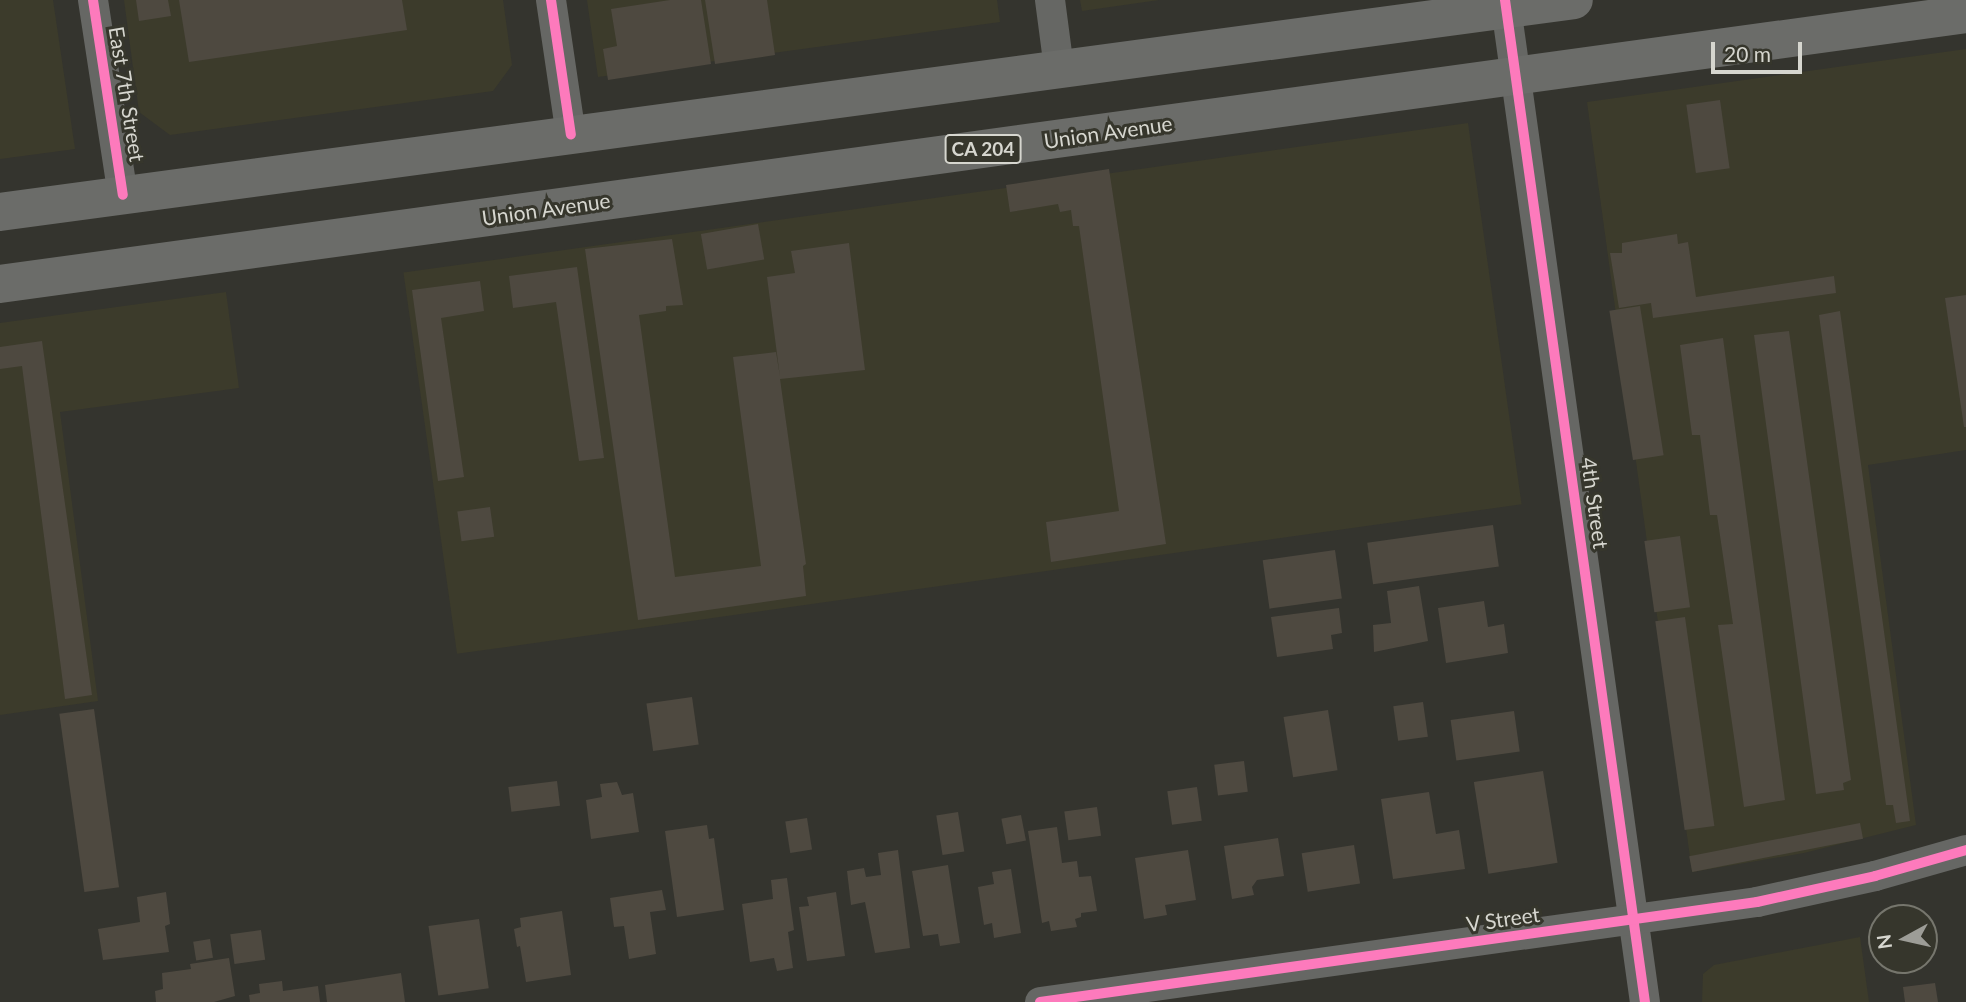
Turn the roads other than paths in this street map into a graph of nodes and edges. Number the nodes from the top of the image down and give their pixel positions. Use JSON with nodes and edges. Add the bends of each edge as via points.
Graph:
{"nodes":[{"id":1,"x":93,"y":0,"type":"edge"},
{"id":2,"x":551,"y":0,"type":"edge"},
{"id":3,"x":1050,"y":0,"type":"edge"},
{"id":4,"x":1574,"y":0,"type":"edge"},
{"id":5,"x":1506,"y":5,"type":"edge"},
{"id":6,"x":1966,"y":14,"type":"edge"},
{"id":7,"x":1059,"y":68,"type":"junction"},
{"id":8,"x":1516,"y":75,"type":"junction"},
{"id":9,"x":571,"y":135,"type":"junction"},
{"id":10,"x":123,"y":195,"type":"junction"},
{"id":11,"x":0,"y":212,"type":"edge"},
{"id":12,"x":0,"y":284,"type":"edge"},
{"id":13,"x":1966,"y":850,"type":"edge"},
{"id":14,"x":1634,"y":920,"type":"junction"},
{"id":15,"x":1040,"y":1002,"type":"edge"},
{"id":16,"x":1645,"y":1002,"type":"edge"}],
"edges":[{"from":1,"to":10,"type":"street","name":"East 7th Street"},
{"from":2,"to":9,"type":"street"},
{"from":3,"to":7,"type":"street"},
{"from":4,"to":5,"type":"highway"},
{"from":5,"to":7,"type":"highway"},
{"from":5,"to":8,"type":"street","name":"4th Street"},
{"from":6,"to":8,"type":"highway","name":"Union Avenue","number":"CA 204"},
{"from":7,"to":9,"type":"highway"},
{"from":8,"to":12,"type":"highway","name":"Union Avenue","number":"CA 204"},
{"from":8,"to":14,"type":"street","name":"4th Street"},
{"from":9,"to":10,"type":"highway"},
{"from":10,"to":11,"type":"highway"},
{"from":13,"to":14,"type":"street","name":"V Street","via":[[1757,902]]},
{"from":14,"to":15,"type":"street","name":"V Street"},
{"from":14,"to":16,"type":"street","name":"4th Street"}]}
